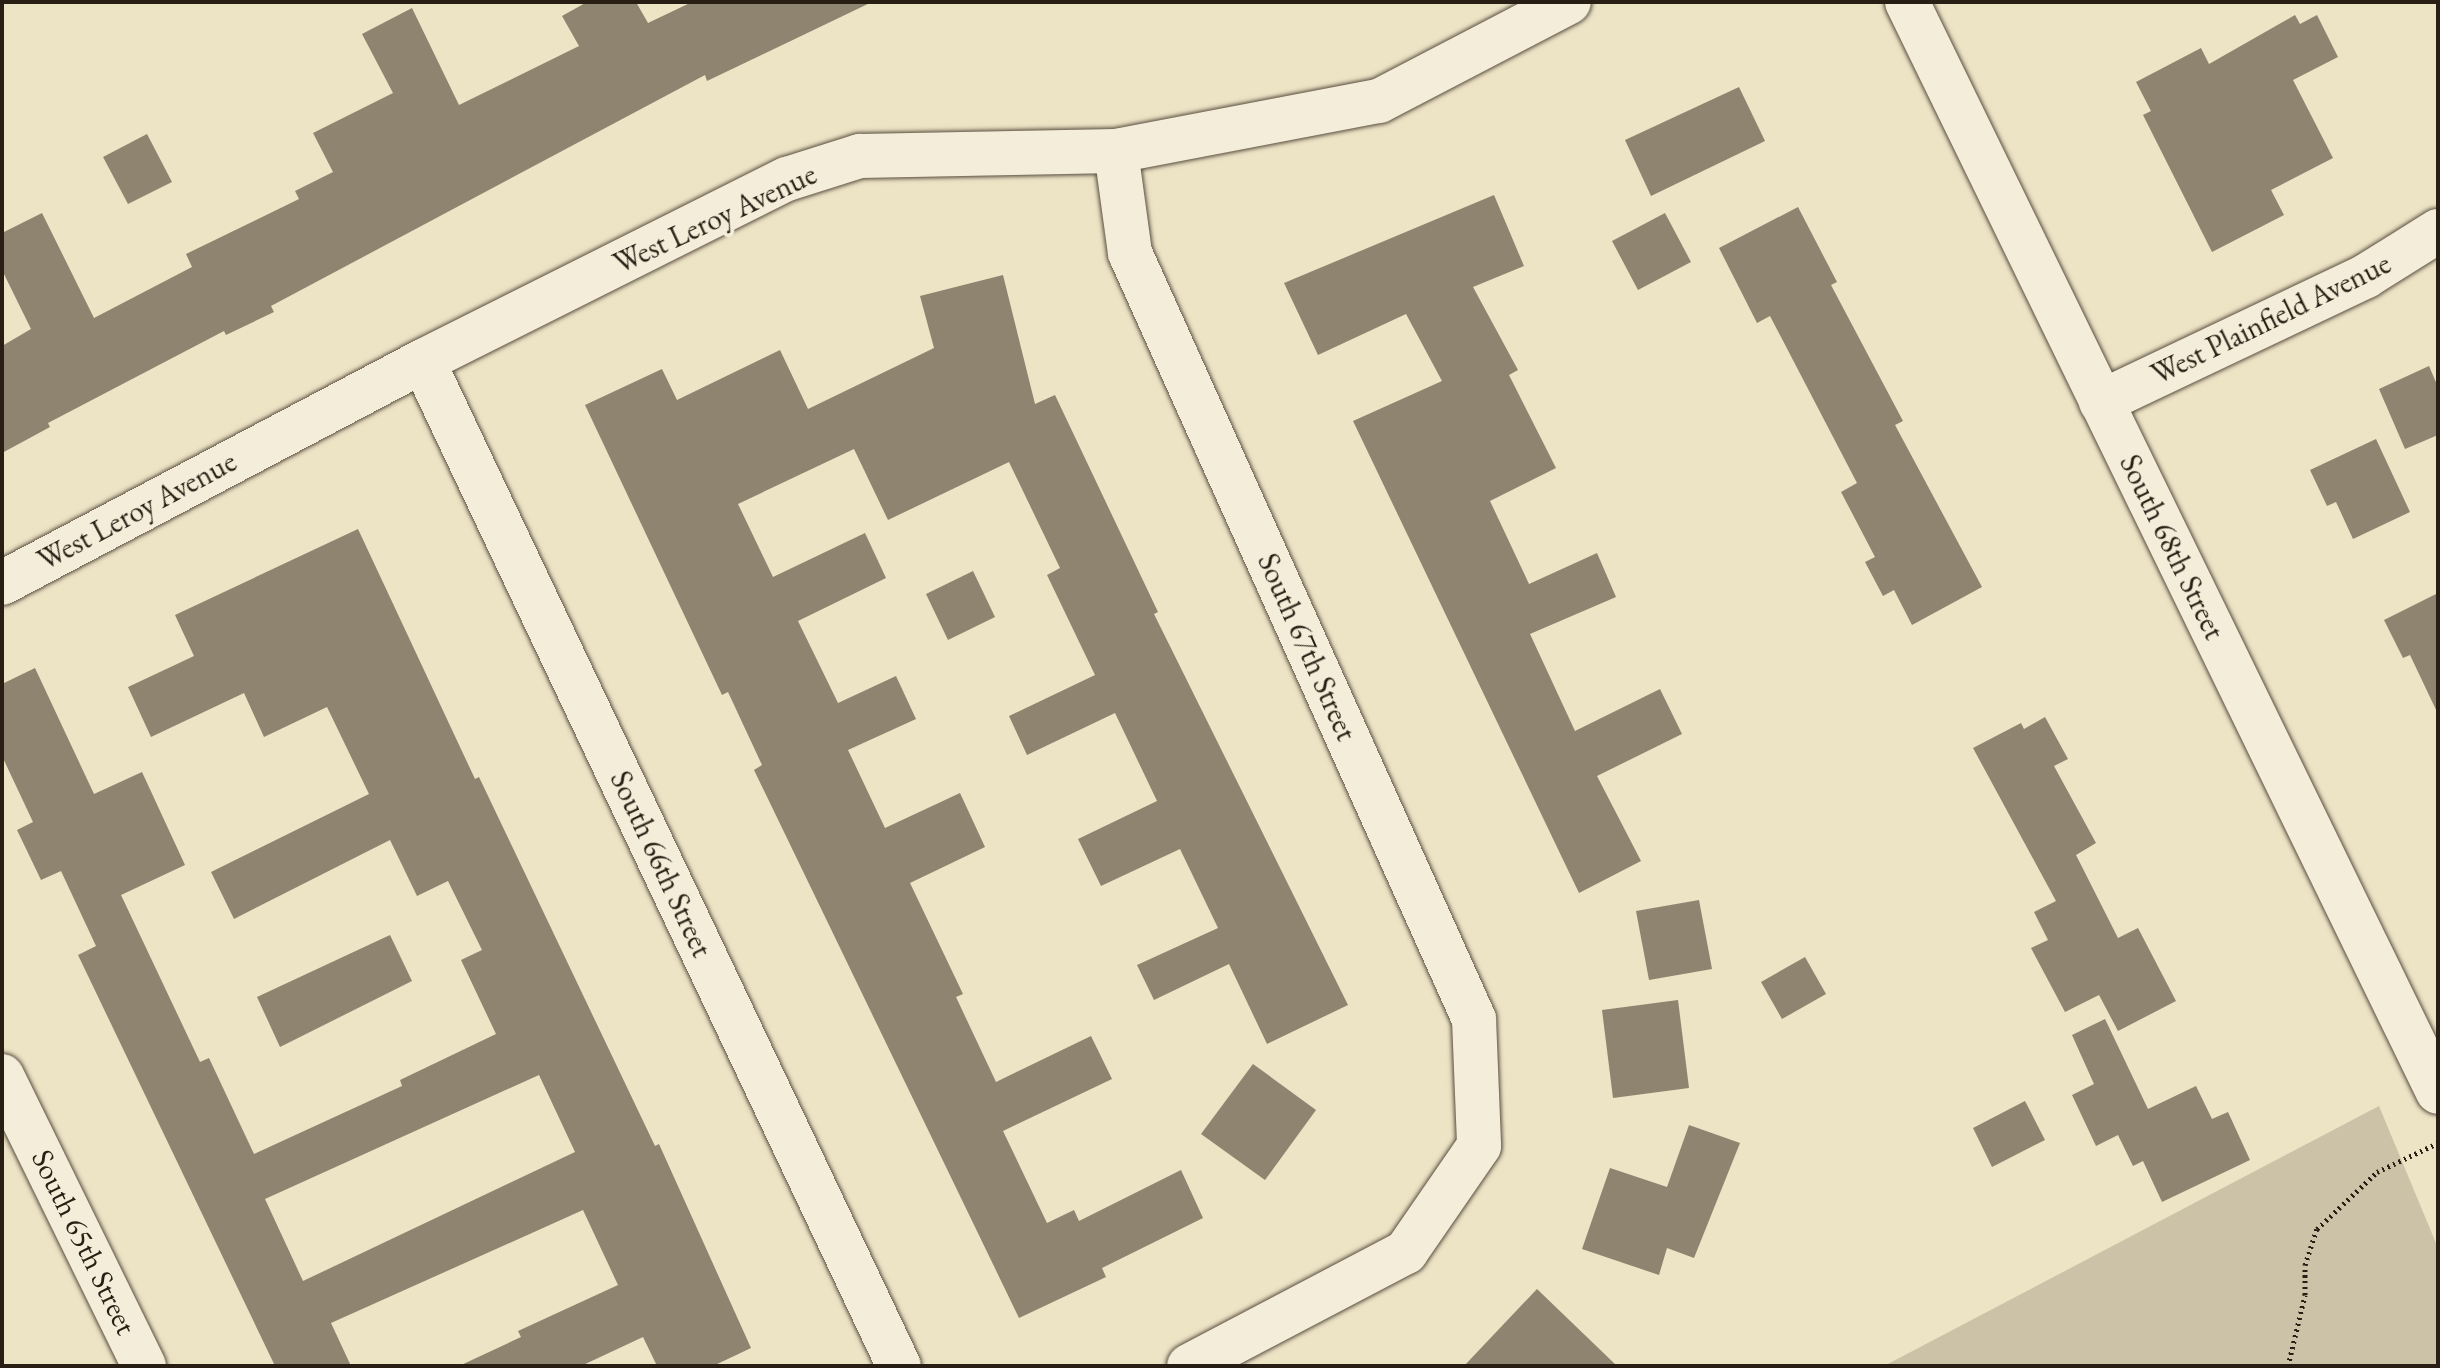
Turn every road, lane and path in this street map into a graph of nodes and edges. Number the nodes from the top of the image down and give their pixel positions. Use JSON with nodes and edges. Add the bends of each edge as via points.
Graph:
{"nodes":[{"id":1,"x":1569,"y":2,"type":"edge"},
{"id":2,"x":1907,"y":2,"type":"edge"},
{"id":3,"x":1116,"y":151,"type":"junction"},
{"id":4,"x":2438,"y":231,"type":"edge"},
{"id":5,"x":423,"y":361,"type":"junction"},
{"id":6,"x":2101,"y":402,"type":"junction"},
{"id":7,"x":2,"y":583,"type":"edge"},
{"id":8,"x":2,"y":1076,"type":"edge"},
{"id":9,"x":2438,"y":1092,"type":"edge"},
{"id":10,"x":2438,"y":1143,"type":"edge"},
{"id":11,"x":144,"y":1366,"type":"edge"},
{"id":12,"x":899,"y":1366,"type":"edge"},
{"id":13,"x":1189,"y":1366,"type":"edge"},
{"id":14,"x":2288,"y":1366,"type":"edge"}],
"edges":[{"from":1,"to":3,"type":"street","name":"West Leroy Avenue","via":[[1379,101]]},
{"from":2,"to":6,"type":"street","name":"South 68th Street"},
{"from":3,"to":5,"type":"street","name":"West Leroy Avenue","via":[[846,160],[787,179]]},
{"from":3,"to":13,"type":"street","name":"South 67th Street","via":[[1130,253],[1474,1019],[1479,1146],[1406,1252]]},
{"from":4,"to":6,"type":"street","name":"West Plainfield Avenue","via":[[2366,276]]},
{"from":5,"to":7,"type":"street","name":"West Leroy Avenue"},
{"from":5,"to":12,"type":"street","name":"South 66th Street"},
{"from":6,"to":9,"type":"street","name":"South 68th Street"},
{"from":8,"to":11,"type":"street","name":"South 65th Street"},
{"from":10,"to":14,"type":"path","via":[[2377,1172],[2317,1229],[2305,1265],[2305,1295]]}]}
